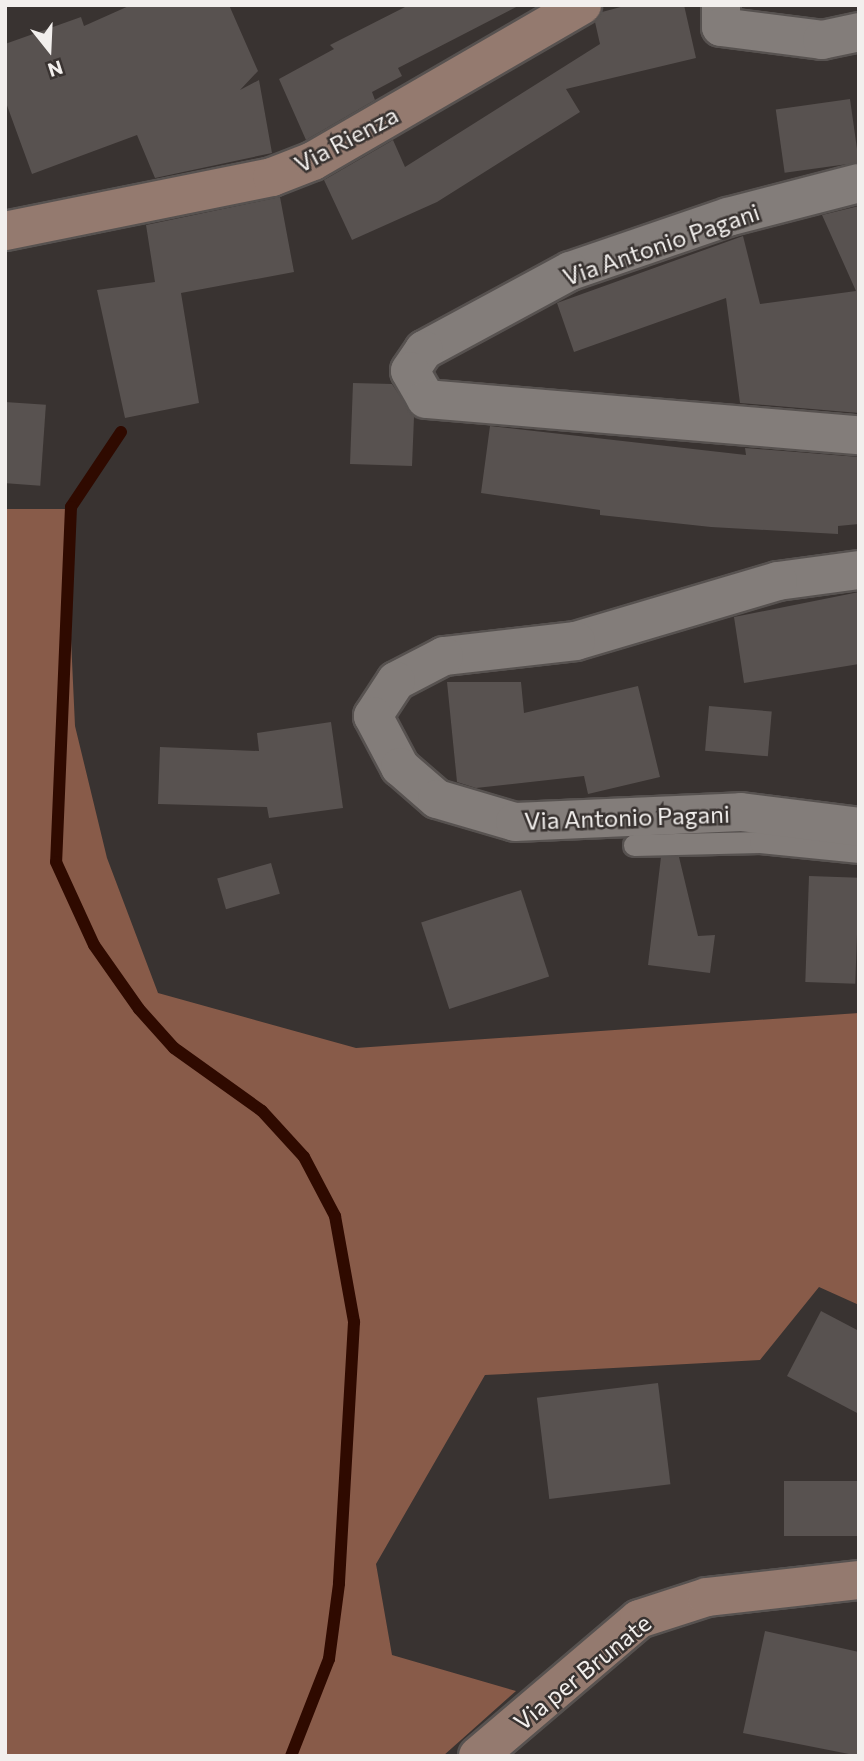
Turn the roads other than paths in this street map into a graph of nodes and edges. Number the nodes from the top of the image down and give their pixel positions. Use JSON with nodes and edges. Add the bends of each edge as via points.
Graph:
{"nodes":[{"id":1,"x":582,"y":5,"type":"edge"},
{"id":2,"x":721,"y":5,"type":"edge"},
{"id":3,"x":859,"y":32,"type":"edge"},
{"id":4,"x":859,"y":183,"type":"edge"},
{"id":5,"x":5,"y":232,"type":"edge"},
{"id":6,"x":859,"y":435,"type":"edge"},
{"id":7,"x":859,"y":570,"type":"edge"},
{"id":8,"x":859,"y":827,"type":"edge"},
{"id":9,"x":634,"y":845,"type":"dead end"},
{"id":10,"x":859,"y":852,"type":"edge"},
{"id":11,"x":859,"y":1580,"type":"edge"},
{"id":12,"x":478,"y":1756,"type":"edge"}],
"edges":[{"from":1,"to":5,"type":"street","name":"Via Rienza","via":[[313,160],[272,177]]},
{"from":2,"to":3,"type":"street","via":[[721,27],[822,40]]},
{"from":4,"to":6,"type":"street","name":"Via Antonio Pagani","via":[[728,217],[570,271],[424,350],[410,372],[426,399]]},
{"from":7,"to":8,"type":"street","name":"Via Antonio Pagani","via":[[778,581],[576,641],[444,656],[396,681],[373,716],[400,766],[437,799],[515,822],[741,812]]},
{"from":9,"to":10,"type":"lane","via":[[760,842]]},
{"from":11,"to":12,"type":"street","name":"Via per Brunate","via":[[707,1597],[639,1619]]}]}
